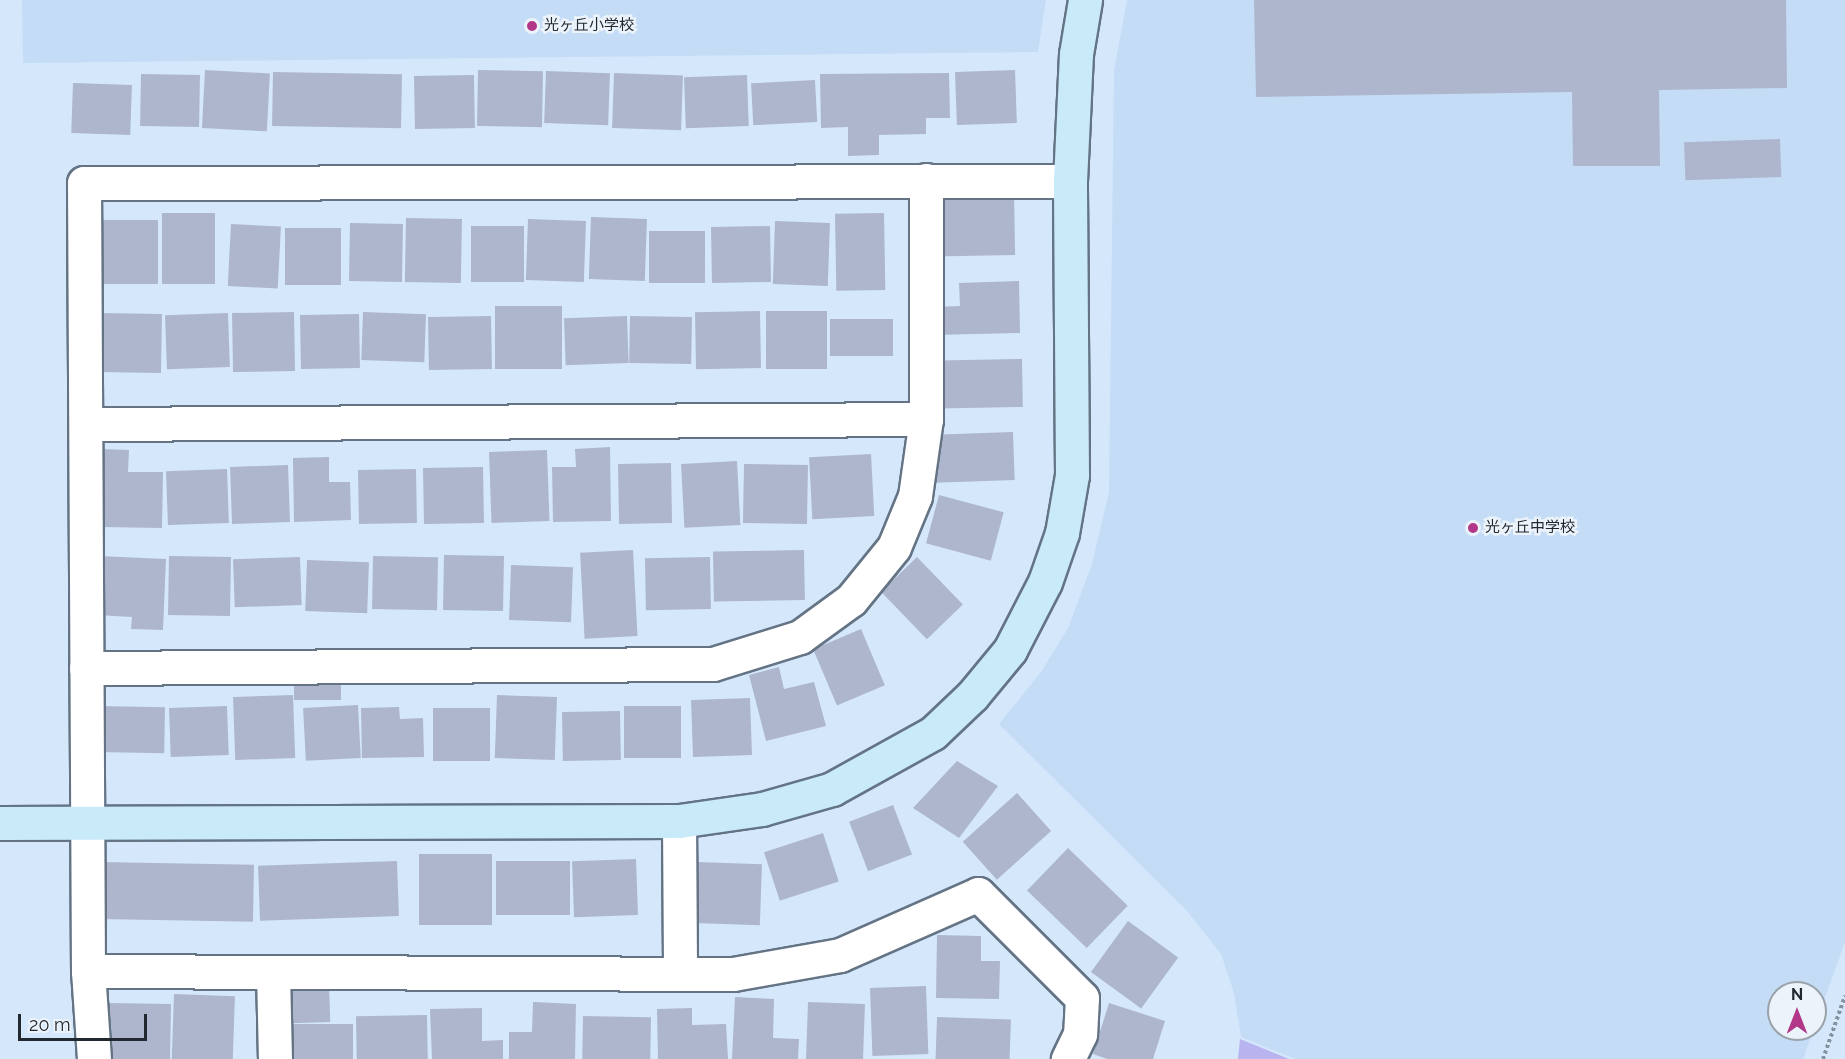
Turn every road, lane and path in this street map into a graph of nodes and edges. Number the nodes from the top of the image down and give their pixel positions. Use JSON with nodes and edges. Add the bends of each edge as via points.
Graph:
{"nodes":[{"id":1,"x":1085,"y":0,"type":"edge"},
{"id":2,"x":926,"y":180,"type":"junction"},
{"id":3,"x":1070,"y":181,"type":"junction"},
{"id":4,"x":926,"y":419,"type":"junction"},
{"id":5,"x":88,"y":424,"type":"junction"},
{"id":6,"x":86,"y":668,"type":"junction"},
{"id":7,"x":679,"y":821,"type":"junction"},
{"id":8,"x":0,"y":823,"type":"edge"},
{"id":9,"x":90,"y":823,"type":"junction"},
{"id":10,"x":88,"y":972,"type":"junction"},
{"id":11,"x":273,"y":972,"type":"junction"},
{"id":12,"x":680,"y":974,"type":"junction"},
{"id":13,"x":1845,"y":996,"type":"edge"},
{"id":14,"x":94,"y":1059,"type":"edge"},
{"id":15,"x":275,"y":1059,"type":"edge"},
{"id":16,"x":1068,"y":1059,"type":"edge"},
{"id":17,"x":1823,"y":1059,"type":"edge"}],
"edges":[{"from":1,"to":3,"type":"street","via":[[1076,54]]},
{"from":2,"to":3,"type":"street"},
{"from":2,"to":4,"type":"street"},
{"from":2,"to":5,"type":"street","via":[[84,183]]},
{"from":3,"to":7,"type":"street","via":[[1072,475],[1062,533],[1045,582],[1010,650],[972,696],[933,733],[882,765],[832,789],[762,809]]},
{"from":4,"to":5,"type":"street"},
{"from":4,"to":6,"type":"street","via":[[915,496],[894,547],[851,600],[800,637],[713,664]]},
{"from":5,"to":6,"type":"street"},
{"from":6,"to":9,"type":"street"},
{"from":7,"to":9,"type":"street"},
{"from":7,"to":12,"type":"street"},
{"from":8,"to":9,"type":"street"},
{"from":9,"to":10,"type":"street"},
{"from":10,"to":11,"type":"street"},
{"from":10,"to":14,"type":"street"},
{"from":11,"to":12,"type":"street"},
{"from":11,"to":15,"type":"street"},
{"from":12,"to":16,"type":"street","via":[[733,974],[840,955],[978,894],[1082,998],[1080,1034]]},
{"from":13,"to":17,"type":"path"}]}
